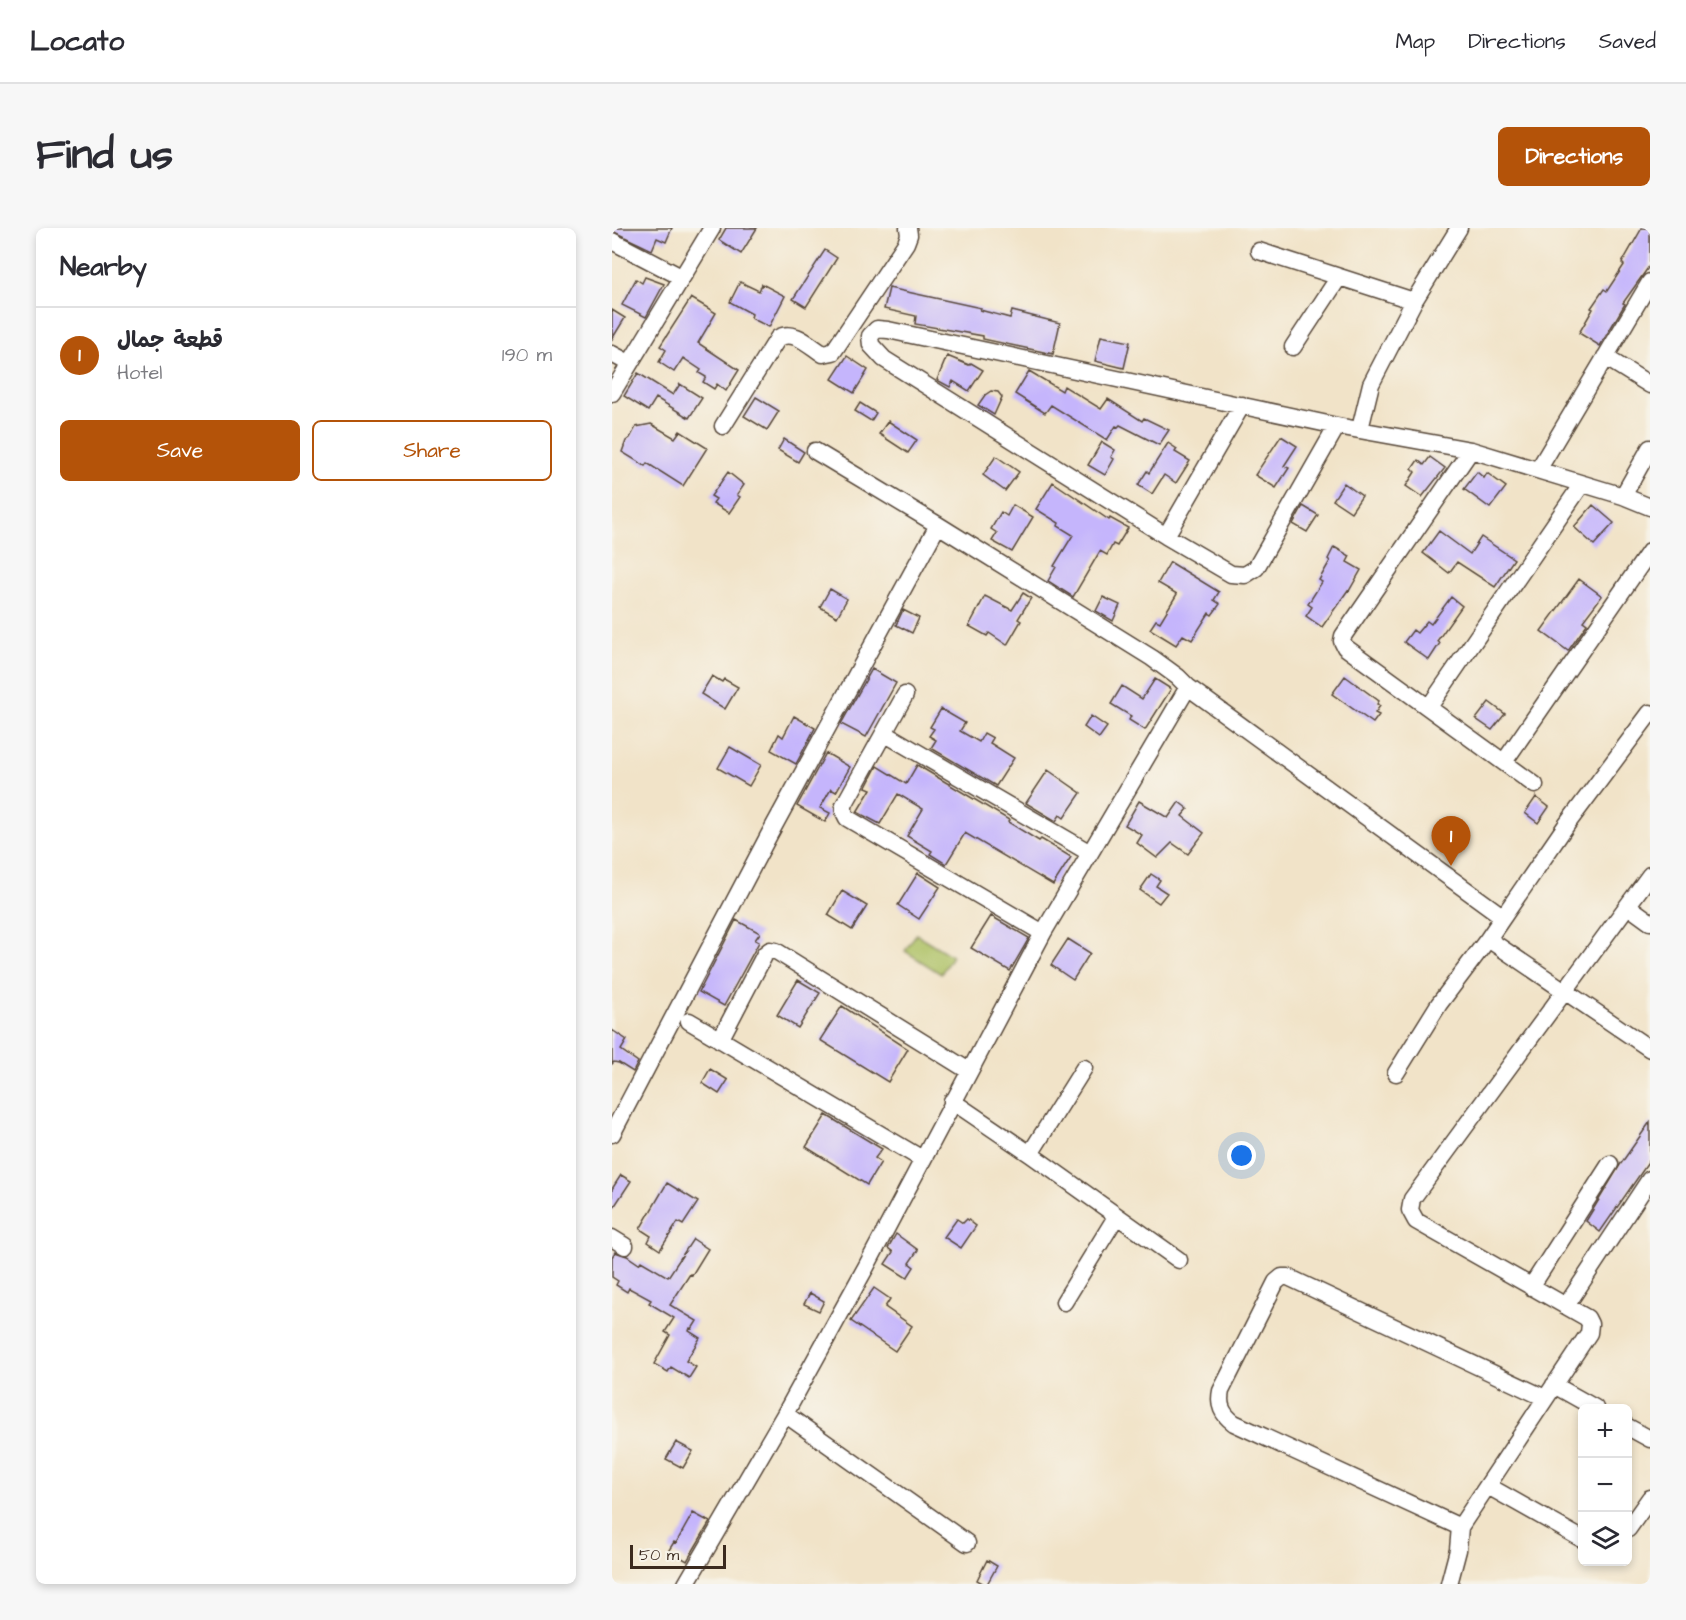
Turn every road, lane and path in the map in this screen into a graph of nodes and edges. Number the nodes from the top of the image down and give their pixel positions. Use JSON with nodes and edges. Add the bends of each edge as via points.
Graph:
{"nodes":[{"id":1,"x":712,"y":228,"type":"edge"},
{"id":2,"x":908,"y":228,"type":"edge"},
{"id":3,"x":1459,"y":228,"type":"edge"},
{"id":4,"x":612,"y":241,"type":"edge"},
{"id":5,"x":1259,"y":251,"type":"dead end"},
{"id":6,"x":681,"y":277,"type":"junction"},
{"id":7,"x":1339,"y":277,"type":"junction"},
{"id":8,"x":1650,"y":282,"type":"edge"},
{"id":9,"x":1414,"y":301,"type":"junction"},
{"id":10,"x":1293,"y":347,"type":"dead end"},
{"id":11,"x":612,"y":354,"type":"edge"},
{"id":12,"x":1605,"y":357,"type":"junction"},
{"id":13,"x":629,"y":363,"type":"junction"},
{"id":14,"x":1650,"y":385,"type":"edge"},
{"id":15,"x":612,"y":393,"type":"edge"},
{"id":16,"x":1242,"y":405,"type":"junction"},
{"id":17,"x":723,"y":426,"type":"dead end"},
{"id":18,"x":1337,"y":426,"type":"junction"},
{"id":19,"x":1360,"y":429,"type":"junction"},
{"id":20,"x":1650,"y":448,"type":"edge"},
{"id":21,"x":1471,"y":450,"type":"junction"},
{"id":22,"x":815,"y":451,"type":"dead end"},
{"id":23,"x":1538,"y":470,"type":"junction"},
{"id":24,"x":1582,"y":484,"type":"junction"},
{"id":25,"x":1623,"y":496,"type":"junction"},
{"id":26,"x":1650,"y":507,"type":"edge"},
{"id":27,"x":938,"y":525,"type":"junction"},
{"id":28,"x":1166,"y":536,"type":"junction"},
{"id":29,"x":1650,"y":551,"type":"edge"},
{"id":30,"x":1188,"y":687,"type":"junction"},
{"id":31,"x":905,"y":695,"type":"dead end"},
{"id":32,"x":1429,"y":707,"type":"junction"},
{"id":33,"x":1650,"y":713,"type":"edge"},
{"id":34,"x":884,"y":733,"type":"junction"},
{"id":35,"x":1504,"y":762,"type":"junction"},
{"id":36,"x":1535,"y":785,"type":"dead end"},
{"id":37,"x":1090,"y":853,"type":"junction"},
{"id":38,"x":1650,"y":875,"type":"edge"},
{"id":39,"x":1628,"y":906,"type":"junction"},
{"id":40,"x":1502,"y":916,"type":"junction"},
{"id":41,"x":1650,"y":922,"type":"edge"},
{"id":42,"x":1043,"y":933,"type":"junction"},
{"id":43,"x":1488,"y":939,"type":"junction"},
{"id":44,"x":1565,"y":990,"type":"junction"},
{"id":45,"x":689,"y":1021,"type":"dead end"},
{"id":46,"x":720,"y":1040,"type":"junction"},
{"id":47,"x":1650,"y":1049,"type":"edge"},
{"id":48,"x":1084,"y":1068,"type":"dead end"},
{"id":49,"x":969,"y":1071,"type":"junction"},
{"id":50,"x":1396,"y":1073,"type":"dead end"},
{"id":51,"x":952,"y":1101,"type":"junction"},
{"id":52,"x":612,"y":1134,"type":"edge"},
{"id":53,"x":1030,"y":1154,"type":"junction"},
{"id":54,"x":922,"y":1159,"type":"junction"},
{"id":55,"x":1610,"y":1164,"type":"dead end"},
{"id":56,"x":1650,"y":1179,"type":"edge"},
{"id":57,"x":1116,"y":1217,"type":"junction"},
{"id":58,"x":1179,"y":1260,"type":"dead end"},
{"id":59,"x":1531,"y":1287,"type":"junction"},
{"id":60,"x":1064,"y":1302,"type":"dead end"},
{"id":61,"x":1566,"y":1306,"type":"junction"},
{"id":62,"x":1550,"y":1392,"type":"junction"},
{"id":63,"x":1584,"y":1404,"type":"edge"},
{"id":64,"x":785,"y":1414,"type":"junction"},
{"id":65,"x":1632,"y":1429,"type":"edge"},
{"id":66,"x":1650,"y":1439,"type":"edge"},
{"id":67,"x":1488,"y":1486,"type":"junction"},
{"id":68,"x":1650,"y":1498,"type":"edge"},
{"id":69,"x":1632,"y":1523,"type":"edge"},
{"id":70,"x":1460,"y":1527,"type":"junction"},
{"id":71,"x":1578,"y":1537,"type":"edge"},
{"id":72,"x":967,"y":1543,"type":"dead end"},
{"id":73,"x":686,"y":1584,"type":"edge"},
{"id":74,"x":1449,"y":1584,"type":"edge"}],
"edges":[{"from":1,"to":6,"type":"street"},
{"from":2,"to":17,"type":"street","via":[[906,243],[833,352],[823,354],[794,335],[778,338]]},
{"from":3,"to":9,"type":"street"},
{"from":4,"to":6,"type":"street"},
{"from":5,"to":7,"type":"street"},
{"from":6,"to":13,"type":"street"},
{"from":7,"to":9,"type":"street"},
{"from":7,"to":10,"type":"street"},
{"from":8,"to":12,"type":"street"},
{"from":9,"to":19,"type":"street","via":[[1371,384]]},
{"from":11,"to":13,"type":"street"},
{"from":12,"to":14,"type":"street"},
{"from":12,"to":23,"type":"street"},
{"from":13,"to":15,"type":"street"},
{"from":16,"to":18,"type":"street"},
{"from":16,"to":28,"type":"street"},
{"from":16,"to":28,"type":"street","via":[[888,330],[877,329],[870,336],[871,345],[884,359]]},
{"from":18,"to":19,"type":"street"},
{"from":18,"to":28,"type":"street","via":[[1256,568],[1245,575],[1231,574]]},
{"from":19,"to":21,"type":"street"},
{"from":20,"to":25,"type":"street"},
{"from":21,"to":23,"type":"street"},
{"from":21,"to":32,"type":"street","via":[[1342,641]]},
{"from":22,"to":27,"type":"street"},
{"from":23,"to":24,"type":"street"},
{"from":24,"to":25,"type":"street"},
{"from":24,"to":32,"type":"street"},
{"from":25,"to":26,"type":"street"},
{"from":27,"to":30,"type":"street","via":[[1152,658]]},
{"from":27,"to":52,"type":"street"},
{"from":29,"to":35,"type":"street"},
{"from":30,"to":37,"type":"street"},
{"from":30,"to":40,"type":"street"},
{"from":31,"to":34,"type":"street"},
{"from":32,"to":35,"type":"street"},
{"from":33,"to":40,"type":"street"},
{"from":34,"to":37,"type":"street"},
{"from":34,"to":42,"type":"street","via":[[843,806],[848,818]]},
{"from":35,"to":36,"type":"street"},
{"from":37,"to":42,"type":"street"},
{"from":38,"to":39,"type":"street"},
{"from":39,"to":41,"type":"street"},
{"from":39,"to":44,"type":"street"},
{"from":40,"to":43,"type":"street"},
{"from":42,"to":49,"type":"street"},
{"from":43,"to":44,"type":"street"},
{"from":43,"to":50,"type":"street","via":[[1439,1004]]},
{"from":44,"to":47,"type":"street"},
{"from":44,"to":59,"type":"street","via":[[1412,1199],[1410,1210],[1416,1221]]},
{"from":45,"to":46,"type":"street"},
{"from":46,"to":49,"type":"street","via":[[770,950]]},
{"from":46,"to":54,"type":"street"},
{"from":48,"to":53,"type":"street"},
{"from":49,"to":51,"type":"street"},
{"from":51,"to":53,"type":"street"},
{"from":51,"to":54,"type":"street"},
{"from":53,"to":57,"type":"street"},
{"from":54,"to":64,"type":"street"},
{"from":55,"to":59,"type":"street"},
{"from":56,"to":61,"type":"street"},
{"from":57,"to":58,"type":"street"},
{"from":57,"to":60,"type":"street"},
{"from":59,"to":61,"type":"street"},
{"from":61,"to":62,"type":"street","via":[[1587,1318],[1589,1333]]},
{"from":62,"to":63,"type":"street"},
{"from":62,"to":67,"type":"street"},
{"from":62,"to":70,"type":"street","via":[[1288,1277],[1276,1282],[1221,1391],[1219,1402],[1225,1416]]},
{"from":64,"to":72,"type":"street"},
{"from":64,"to":73,"type":"street"},
{"from":65,"to":66,"type":"street"},
{"from":67,"to":70,"type":"street"},
{"from":67,"to":71,"type":"street"},
{"from":68,"to":69,"type":"street"},
{"from":70,"to":74,"type":"street"}]}
